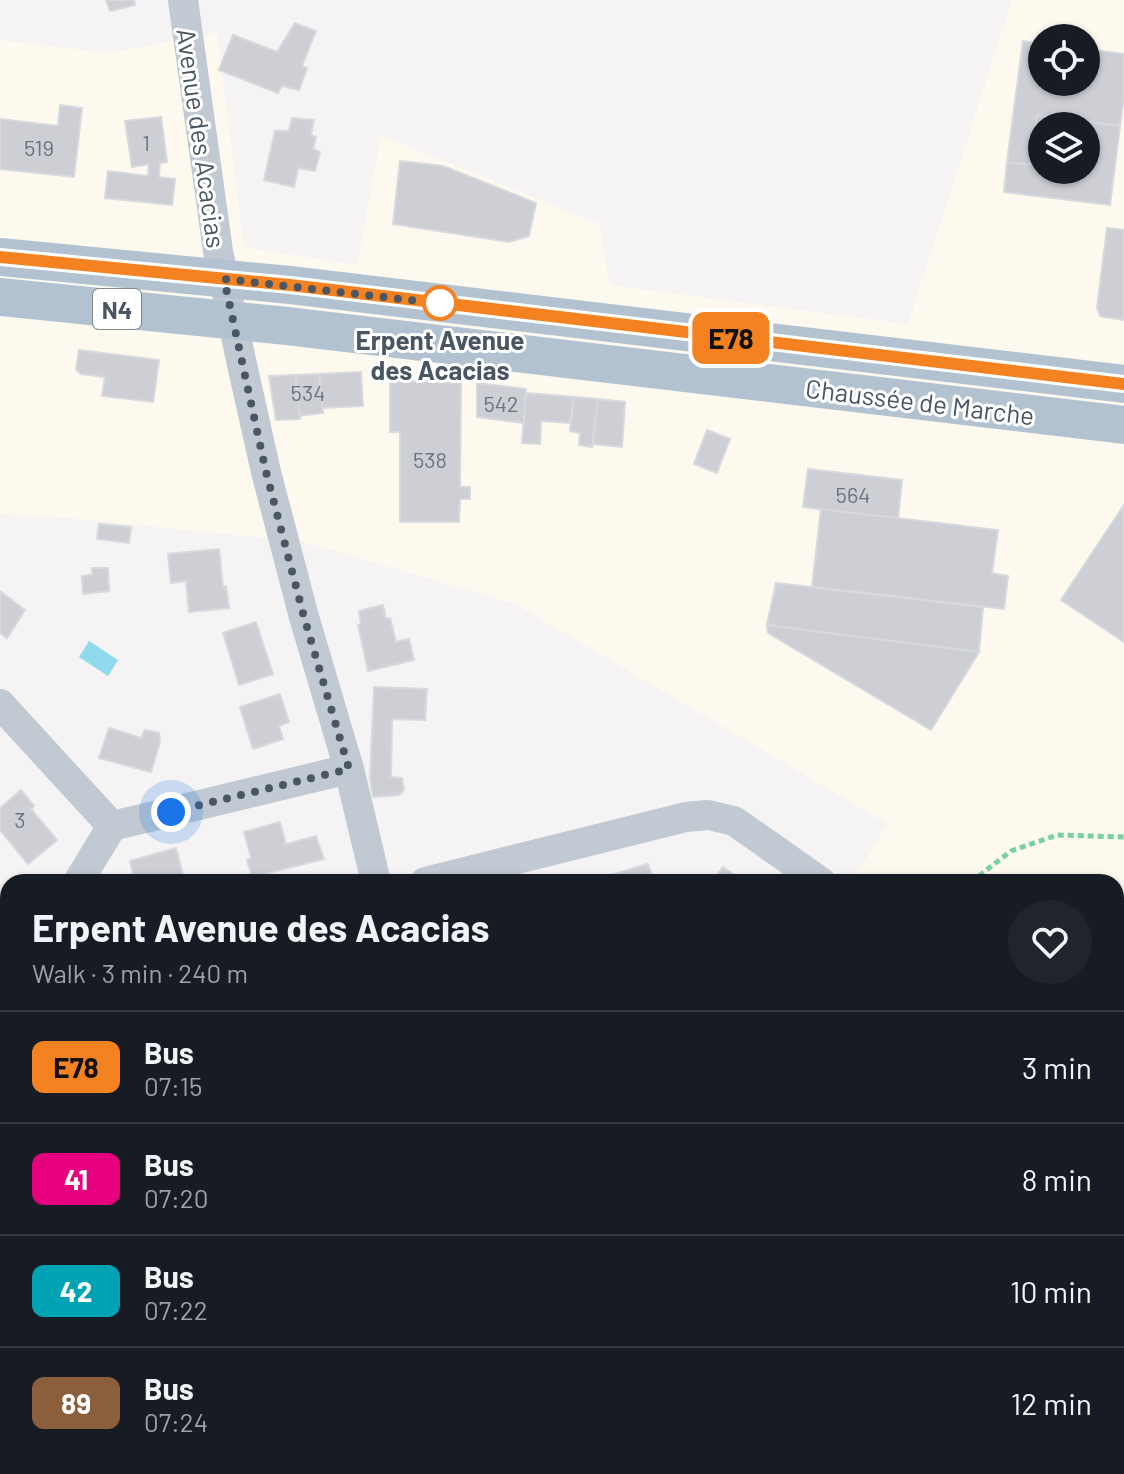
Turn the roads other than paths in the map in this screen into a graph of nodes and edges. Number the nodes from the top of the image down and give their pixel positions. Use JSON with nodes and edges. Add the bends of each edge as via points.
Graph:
{"nodes":[{"id":1,"x":183,"y":0,"type":"edge"},
{"id":2,"x":0,"y":257,"type":"edge"},
{"id":3,"x":224,"y":279,"type":"junction"},
{"id":4,"x":0,"y":297,"type":"edge"},
{"id":5,"x":234,"y":322,"type":"junction"},
{"id":6,"x":1124,"y":384,"type":"edge"},
{"id":7,"x":1124,"y":425,"type":"edge"},
{"id":8,"x":0,"y":704,"type":"edge"},
{"id":9,"x":349,"y":769,"type":"junction"},
{"id":10,"x":112,"y":826,"type":"junction"},
{"id":11,"x":83,"y":874,"type":"edge"},
{"id":12,"x":374,"y":874,"type":"edge"},
{"id":13,"x":457,"y":874,"type":"edge"},
{"id":14,"x":810,"y":874,"type":"edge"}],
"edges":[{"from":1,"to":3,"type":"street","name":"Avenue des Acacias"},
{"from":2,"to":3,"type":"main road","name":"Chaussée de Marche","number":"N4"},
{"from":3,"to":5,"type":"street","name":"Avenue des Acacias"},
{"from":3,"to":6,"type":"main road","name":"Chaussée de Marche","number":"N4"},
{"from":4,"to":5,"type":"main road","name":"Chaussée de Marche","number":"N4"},
{"from":5,"to":7,"type":"main road","name":"Chaussée de Marche","number":"N4"},
{"from":5,"to":9,"type":"street","name":"Avenue des Acacias","via":[[266,472]]},
{"from":8,"to":10,"type":"street"},
{"from":9,"to":10,"type":"street"},
{"from":9,"to":12,"type":"street","name":"Avenue des Acacias"},
{"from":10,"to":11,"type":"street"},
{"from":13,"to":14,"type":"street","via":[[708,815],[734,821]]}]}
